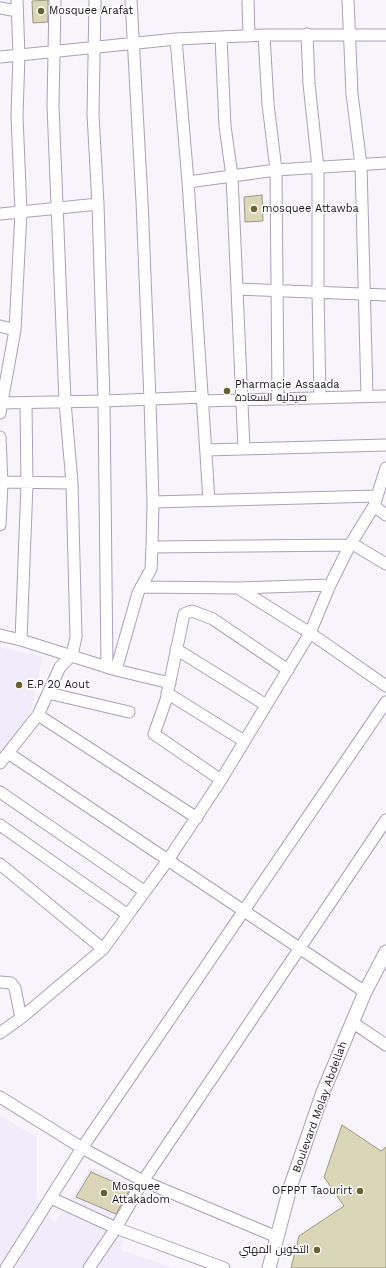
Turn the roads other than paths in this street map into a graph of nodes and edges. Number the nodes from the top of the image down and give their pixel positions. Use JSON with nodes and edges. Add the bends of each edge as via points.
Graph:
{"nodes":[{"id":1,"x":56,"y":0,"type":"edge"},
{"id":2,"x":95,"y":0,"type":"edge"},
{"id":3,"x":131,"y":0,"type":"edge"},
{"id":4,"x":248,"y":0,"type":"edge"},
{"id":5,"x":348,"y":0,"type":"edge"},
{"id":6,"x":17,"y":5,"type":"edge"},
{"id":7,"x":0,"y":8,"type":"edge"},
{"id":8,"x":307,"y":34,"type":"junction"},
{"id":9,"x":264,"y":35,"type":"junction"},
{"id":10,"x":350,"y":35,"type":"junction"},
{"id":11,"x":386,"y":35,"type":"edge"},
{"id":12,"x":249,"y":36,"type":"junction"},
{"id":13,"x":221,"y":37,"type":"junction"},
{"id":14,"x":176,"y":39,"type":"junction"},
{"id":15,"x":134,"y":42,"type":"junction"},
{"id":16,"x":95,"y":48,"type":"junction"},
{"id":17,"x":55,"y":52,"type":"junction"},
{"id":18,"x":19,"y":55,"type":"junction"},
{"id":19,"x":0,"y":57,"type":"edge"},
{"id":20,"x":386,"y":163,"type":"edge"},
{"id":21,"x":361,"y":165,"type":"junction"},
{"id":22,"x":318,"y":168,"type":"junction"},
{"id":23,"x":276,"y":170,"type":"junction"},
{"id":24,"x":232,"y":176,"type":"junction"},
{"id":25,"x":188,"y":182,"type":"junction"},
{"id":26,"x":98,"y":204,"type":"junction"},
{"id":27,"x":58,"y":207,"type":"junction"},
{"id":28,"x":21,"y":212,"type":"junction"},
{"id":29,"x":0,"y":214,"type":"edge"},
{"id":30,"x":238,"y":289,"type":"junction"},
{"id":31,"x":276,"y":290,"type":"junction"},
{"id":32,"x":318,"y":292,"type":"junction"},
{"id":33,"x":366,"y":294,"type":"junction"},
{"id":34,"x":386,"y":295,"type":"edge"},
{"id":35,"x":0,"y":326,"type":"edge"},
{"id":36,"x":15,"y":330,"type":"junction"},
{"id":37,"x":367,"y":396,"type":"junction"},
{"id":38,"x":386,"y":396,"type":"edge"},
{"id":39,"x":320,"y":398,"type":"junction"},
{"id":40,"x":203,"y":399,"type":"junction"},
{"id":41,"x":241,"y":399,"type":"junction"},
{"id":42,"x":278,"y":399,"type":"junction"},
{"id":43,"x":150,"y":400,"type":"junction"},
{"id":44,"x":104,"y":401,"type":"junction"},
{"id":45,"x":65,"y":402,"type":"junction"},
{"id":46,"x":26,"y":403,"type":"junction"},
{"id":47,"x":1,"y":408,"type":"edge"},
{"id":48,"x":0,"y":437,"type":"edge"},
{"id":49,"x":386,"y":445,"type":"edge"},
{"id":50,"x":244,"y":449,"type":"junction"},
{"id":51,"x":206,"y":450,"type":"junction"},
{"id":52,"x":386,"y":468,"type":"edge"},
{"id":53,"x":1,"y":483,"type":"edge"},
{"id":54,"x":72,"y":483,"type":"junction"},
{"id":55,"x":27,"y":484,"type":"junction"},
{"id":56,"x":209,"y":500,"type":"junction"},
{"id":57,"x":376,"y":501,"type":"junction"},
{"id":58,"x":153,"y":502,"type":"junction"},
{"id":59,"x":386,"y":515,"type":"edge"},
{"id":60,"x":0,"y":525,"type":"edge"},
{"id":61,"x":351,"y":544,"type":"junction"},
{"id":62,"x":152,"y":547,"type":"junction"},
{"id":63,"x":386,"y":564,"type":"edge"},
{"id":64,"x":330,"y":584,"type":"junction"},
{"id":65,"x":141,"y":587,"type":"junction"},
{"id":66,"x":238,"y":588,"type":"junction"},
{"id":67,"x":310,"y":633,"type":"junction"},
{"id":68,"x":0,"y":635,"type":"edge"},
{"id":69,"x":21,"y":640,"type":"junction"},
{"id":70,"x":176,"y":649,"type":"junction"},
{"id":71,"x":72,"y":655,"type":"junction"},
{"id":72,"x":112,"y":668,"type":"junction"},
{"id":73,"x":288,"y":670,"type":"junction"},
{"id":74,"x":386,"y":686,"type":"edge"},
{"id":75,"x":169,"y":688,"type":"junction"},
{"id":76,"x":48,"y":693,"type":"junction"},
{"id":77,"x":386,"y":702,"type":"edge"},
{"id":78,"x":266,"y":705,"type":"junction"},
{"id":79,"x":129,"y":712,"type":"dead end"},
{"id":80,"x":38,"y":715,"type":"junction"},
{"id":81,"x":244,"y":741,"type":"junction"},
{"id":82,"x":8,"y":753,"type":"junction"},
{"id":83,"x":0,"y":763,"type":"edge"},
{"id":84,"x":221,"y":780,"type":"junction"},
{"id":85,"x":0,"y":792,"type":"edge"},
{"id":86,"x":197,"y":818,"type":"junction"},
{"id":87,"x":386,"y":820,"type":"edge"},
{"id":88,"x":0,"y":825,"type":"edge"},
{"id":89,"x":168,"y":860,"type":"junction"},
{"id":90,"x":0,"y":864,"type":"edge"},
{"id":91,"x":144,"y":891,"type":"junction"},
{"id":92,"x":244,"y":910,"type":"junction"},
{"id":93,"x":128,"y":915,"type":"junction"},
{"id":94,"x":300,"y":948,"type":"junction"},
{"id":95,"x":103,"y":949,"type":"junction"},
{"id":96,"x":386,"y":952,"type":"edge"},
{"id":97,"x":0,"y":982,"type":"edge"},
{"id":98,"x":365,"y":992,"type":"junction"},
{"id":99,"x":22,"y":1018,"type":"junction"},
{"id":100,"x":352,"y":1022,"type":"junction"},
{"id":101,"x":0,"y":1033,"type":"edge"},
{"id":102,"x":386,"y":1045,"type":"edge"},
{"id":103,"x":0,"y":1097,"type":"edge"},
{"id":104,"x":82,"y":1148,"type":"junction"},
{"id":105,"x":143,"y":1181,"type":"junction"},
{"id":106,"x":51,"y":1198,"type":"junction"},
{"id":107,"x":116,"y":1228,"type":"junction"},
{"id":108,"x":277,"y":1237,"type":"junction"},
{"id":109,"x":6,"y":1268,"type":"edge"},
{"id":110,"x":89,"y":1268,"type":"edge"},
{"id":111,"x":224,"y":1268,"type":"edge"},
{"id":112,"x":269,"y":1268,"type":"edge"}],
"edges":[{"from":1,"to":17,"type":"street"},
{"from":2,"to":16,"type":"street"},
{"from":3,"to":15,"type":"street"},
{"from":4,"to":12,"type":"street"},
{"from":5,"to":10,"type":"street"},
{"from":6,"to":7,"type":"street"},
{"from":6,"to":18,"type":"street"},
{"from":8,"to":9,"type":"street"},
{"from":8,"to":10,"type":"street"},
{"from":8,"to":22,"type":"street","via":[[308,84]]},
{"from":9,"to":12,"type":"street"},
{"from":9,"to":23,"type":"street","via":[[268,104]]},
{"from":10,"to":11,"type":"street"},
{"from":10,"to":21,"type":"street","via":[[352,94]]},
{"from":12,"to":13,"type":"street"},
{"from":13,"to":14,"type":"street"},
{"from":13,"to":24,"type":"street","via":[[225,126]]},
{"from":14,"to":15,"type":"street"},
{"from":14,"to":25,"type":"street"},
{"from":15,"to":16,"type":"street"},
{"from":15,"to":43,"type":"street"},
{"from":16,"to":17,"type":"street"},
{"from":16,"to":26,"type":"street","via":[[93,115]]},
{"from":17,"to":18,"type":"street"},
{"from":17,"to":27,"type":"street","via":[[53,106]]},
{"from":18,"to":19,"type":"street"},
{"from":18,"to":28,"type":"street","via":[[17,116]]},
{"from":20,"to":21,"type":"street"},
{"from":21,"to":22,"type":"street"},
{"from":21,"to":33,"type":"street"},
{"from":22,"to":23,"type":"street"},
{"from":22,"to":32,"type":"street"},
{"from":23,"to":24,"type":"street"},
{"from":23,"to":31,"type":"street"},
{"from":24,"to":25,"type":"street"},
{"from":24,"to":30,"type":"street"},
{"from":25,"to":40,"type":"street"},
{"from":26,"to":27,"type":"street"},
{"from":26,"to":44,"type":"street"},
{"from":27,"to":28,"type":"street"},
{"from":27,"to":45,"type":"street"},
{"from":28,"to":29,"type":"street"},
{"from":28,"to":36,"type":"street"},
{"from":30,"to":31,"type":"street"},
{"from":30,"to":41,"type":"street"},
{"from":31,"to":32,"type":"street"},
{"from":31,"to":42,"type":"street"},
{"from":32,"to":33,"type":"street"},
{"from":32,"to":39,"type":"street"},
{"from":33,"to":34,"type":"street"},
{"from":33,"to":37,"type":"street"},
{"from":35,"to":36,"type":"street"},
{"from":36,"to":47,"type":"street"},
{"from":37,"to":38,"type":"street"},
{"from":37,"to":39,"type":"street"},
{"from":39,"to":42,"type":"street"},
{"from":40,"to":41,"type":"street"},
{"from":40,"to":43,"type":"street"},
{"from":40,"to":51,"type":"street"},
{"from":41,"to":42,"type":"street"},
{"from":41,"to":50,"type":"street"},
{"from":43,"to":44,"type":"street"},
{"from":43,"to":58,"type":"street"},
{"from":44,"to":45,"type":"street"},
{"from":44,"to":72,"type":"street"},
{"from":45,"to":46,"type":"street"},
{"from":45,"to":54,"type":"street"},
{"from":46,"to":47,"type":"street"},
{"from":46,"to":55,"type":"street"},
{"from":48,"to":53,"type":"street"},
{"from":49,"to":50,"type":"street"},
{"from":50,"to":51,"type":"street"},
{"from":51,"to":56,"type":"street"},
{"from":52,"to":57,"type":"street"},
{"from":53,"to":55,"type":"street"},
{"from":53,"to":60,"type":"street"},
{"from":54,"to":55,"type":"street"},
{"from":54,"to":71,"type":"street","via":[[76,637]]},
{"from":55,"to":69,"type":"street"},
{"from":56,"to":57,"type":"street"},
{"from":56,"to":58,"type":"street"},
{"from":57,"to":59,"type":"street"},
{"from":57,"to":61,"type":"street"},
{"from":58,"to":62,"type":"street"},
{"from":61,"to":62,"type":"street"},
{"from":61,"to":63,"type":"street"},
{"from":61,"to":64,"type":"street"},
{"from":62,"to":65,"type":"street","via":[[151,569]]},
{"from":64,"to":66,"type":"street"},
{"from":64,"to":67,"type":"street"},
{"from":65,"to":66,"type":"street"},
{"from":65,"to":72,"type":"street"},
{"from":66,"to":67,"type":"street"},
{"from":67,"to":73,"type":"street"},
{"from":67,"to":74,"type":"street"},
{"from":68,"to":69,"type":"street"},
{"from":69,"to":71,"type":"street"},
{"from":70,"to":73,"type":"street","via":[[184,614],[192,611],[213,619]]},
{"from":70,"to":75,"type":"street"},
{"from":70,"to":78,"type":"street"},
{"from":71,"to":72,"type":"street"},
{"from":71,"to":76,"type":"street","via":[[60,667]]},
{"from":72,"to":75,"type":"street"},
{"from":73,"to":78,"type":"street"},
{"from":75,"to":81,"type":"street"},
{"from":75,"to":84,"type":"street","via":[[154,734]]},
{"from":76,"to":79,"type":"street"},
{"from":76,"to":80,"type":"street"},
{"from":77,"to":92,"type":"street"},
{"from":78,"to":81,"type":"street"},
{"from":80,"to":82,"type":"street"},
{"from":80,"to":86,"type":"street"},
{"from":81,"to":84,"type":"street"},
{"from":82,"to":83,"type":"street"},
{"from":82,"to":89,"type":"street"},
{"from":84,"to":86,"type":"street"},
{"from":85,"to":91,"type":"street"},
{"from":86,"to":89,"type":"street"},
{"from":87,"to":94,"type":"street"},
{"from":88,"to":93,"type":"street"},
{"from":89,"to":91,"type":"street"},
{"from":89,"to":92,"type":"street"},
{"from":90,"to":95,"type":"street"},
{"from":91,"to":93,"type":"street"},
{"from":92,"to":94,"type":"street"},
{"from":92,"to":104,"type":"street"},
{"from":93,"to":95,"type":"street"},
{"from":94,"to":98,"type":"street"},
{"from":94,"to":105,"type":"street"},
{"from":95,"to":99,"type":"street"},
{"from":96,"to":98,"type":"main road","name":"Boulevard Molay Abdellah"},
{"from":97,"to":99,"type":"street","via":[[11,983],[15,988]]},
{"from":98,"to":100,"type":"main road","name":"Boulevard Molay Abdellah"},
{"from":99,"to":101,"type":"street"},
{"from":100,"to":102,"type":"street"},
{"from":100,"to":108,"type":"main road","name":"Boulevard Molay Abdellah","via":[[304,1145]]},
{"from":103,"to":104,"type":"street"},
{"from":104,"to":105,"type":"street"},
{"from":104,"to":106,"type":"street"},
{"from":105,"to":107,"type":"street"},
{"from":105,"to":108,"type":"street"},
{"from":106,"to":107,"type":"street"},
{"from":106,"to":109,"type":"street"},
{"from":107,"to":110,"type":"street"},
{"from":107,"to":111,"type":"street"},
{"from":108,"to":112,"type":"main road","name":"Boulevard Molay Abdellah"}]}
